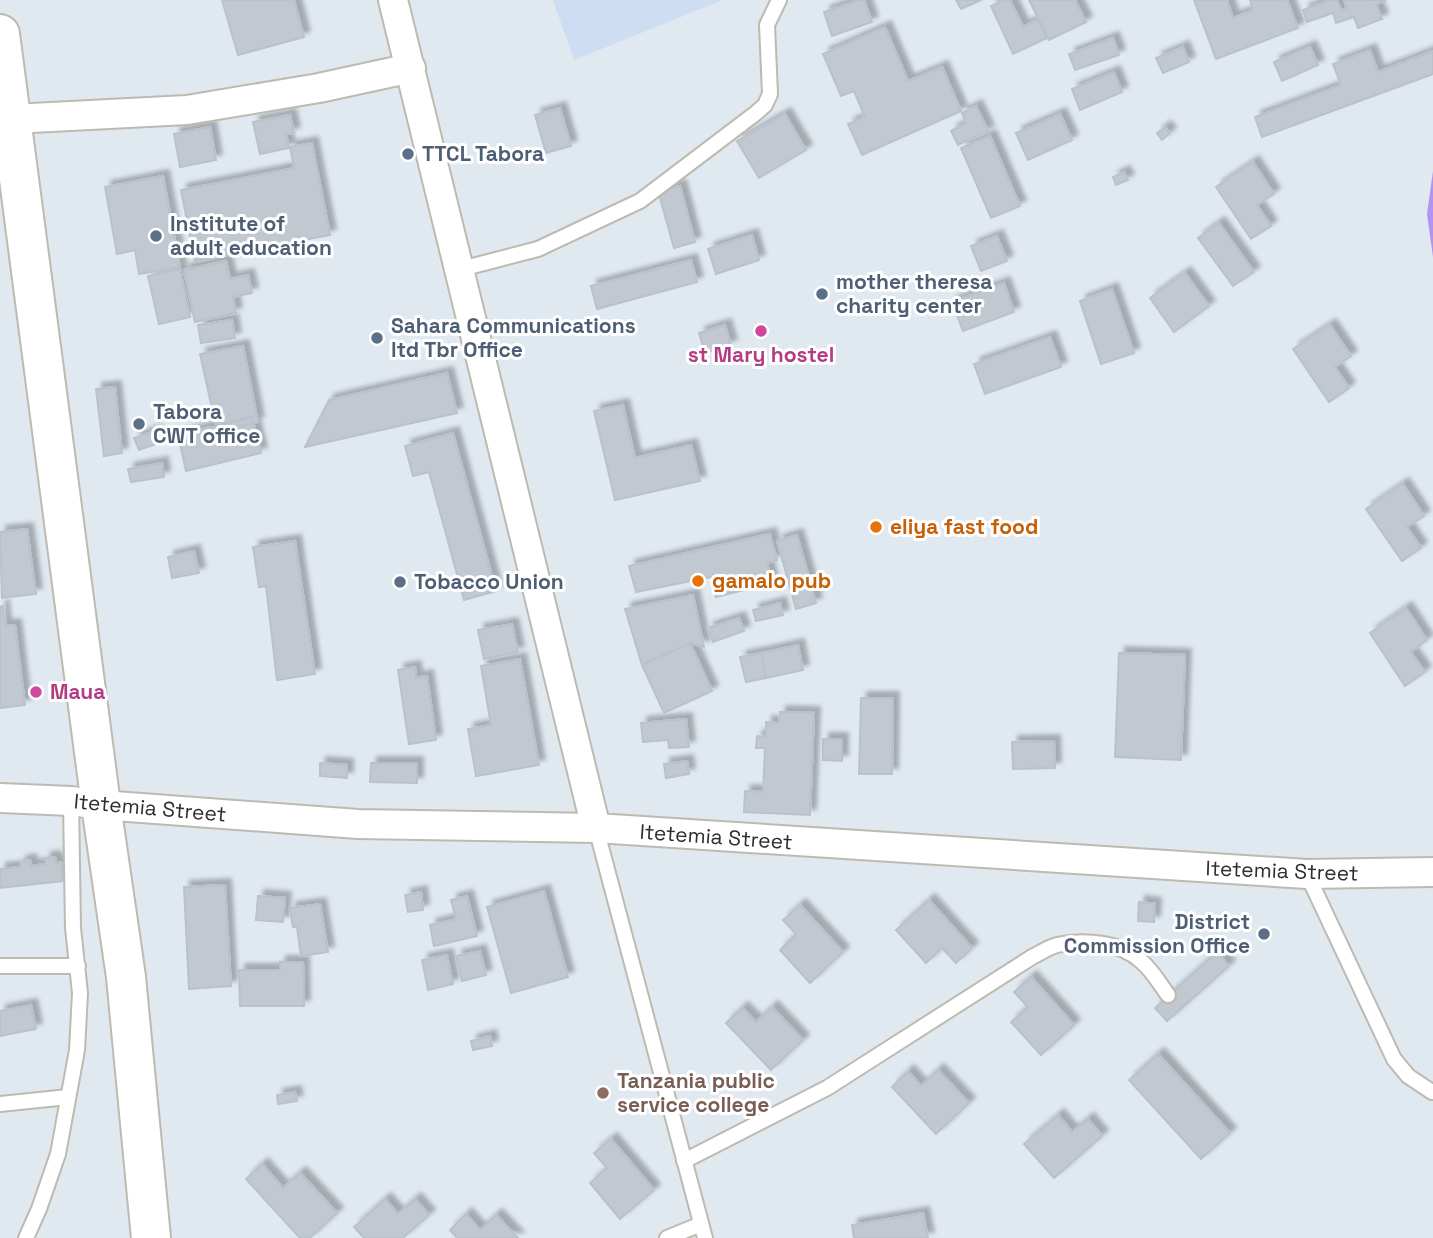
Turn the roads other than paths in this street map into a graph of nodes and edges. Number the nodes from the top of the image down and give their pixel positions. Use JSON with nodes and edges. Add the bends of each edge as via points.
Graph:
{"nodes":[{"id":1,"x":393,"y":0,"type":"edge"},
{"id":2,"x":779,"y":0,"type":"edge"},
{"id":3,"x":0,"y":34,"type":"edge"},
{"id":4,"x":411,"y":68,"type":"junction"},
{"id":5,"x":7,"y":107,"type":"edge"},
{"id":6,"x":460,"y":269,"type":"junction"},
{"id":7,"x":0,"y":798,"type":"edge"},
{"id":8,"x":86,"y":803,"type":"junction"},
{"id":9,"x":596,"y":828,"type":"junction"},
{"id":10,"x":1433,"y":872,"type":"edge"},
{"id":11,"x":1307,"y":874,"type":"junction"},
{"id":12,"x":0,"y":966,"type":"edge"},
{"id":13,"x":78,"y":966,"type":"junction"},
{"id":14,"x":1168,"y":995,"type":"dead end"},
{"id":15,"x":1432,"y":1092,"type":"edge"},
{"id":16,"x":68,"y":1097,"type":"junction"},
{"id":17,"x":0,"y":1104,"type":"edge"},
{"id":18,"x":684,"y":1161,"type":"junction"},
{"id":19,"x":703,"y":1231,"type":"edge"},
{"id":20,"x":26,"y":1238,"type":"edge"},
{"id":21,"x":150,"y":1238,"type":"edge"},
{"id":22,"x":667,"y":1238,"type":"edge"}],
"edges":[{"from":1,"to":4,"type":"street"},
{"from":2,"to":6,"type":"lane","via":[[766,25],[770,94],[747,120],[640,201],[538,249]]},
{"from":3,"to":5,"type":"main road"},
{"from":4,"to":5,"type":"street","via":[[187,110]]},
{"from":4,"to":6,"type":"street"},
{"from":5,"to":8,"type":"main road"},
{"from":6,"to":9,"type":"street"},
{"from":7,"to":8,"type":"street","name":"Itetemia Street"},
{"from":8,"to":9,"type":"street","name":"Itetemia Street","via":[[358,824]]},
{"from":8,"to":13,"type":"lane","via":[[74,928]]},
{"from":8,"to":21,"type":"main road","via":[[126,977]]},
{"from":9,"to":11,"type":"street","name":"Itetemia Street"},
{"from":9,"to":18,"type":"lane"},
{"from":10,"to":11,"type":"street","name":"Itetemia Street"},
{"from":11,"to":15,"type":"lane","via":[[1394,1059],[1408,1076]]},
{"from":12,"to":13,"type":"lane"},
{"from":13,"to":16,"type":"lane","via":[[80,1014]]},
{"from":14,"to":18,"type":"lane","via":[[1130,953],[1104,944],[1055,946],[827,1088]]},
{"from":16,"to":17,"type":"lane"},
{"from":16,"to":20,"type":"lane","via":[[54,1166]]},
{"from":18,"to":19,"type":"lane"},
{"from":19,"to":22,"type":"lane"}]}
